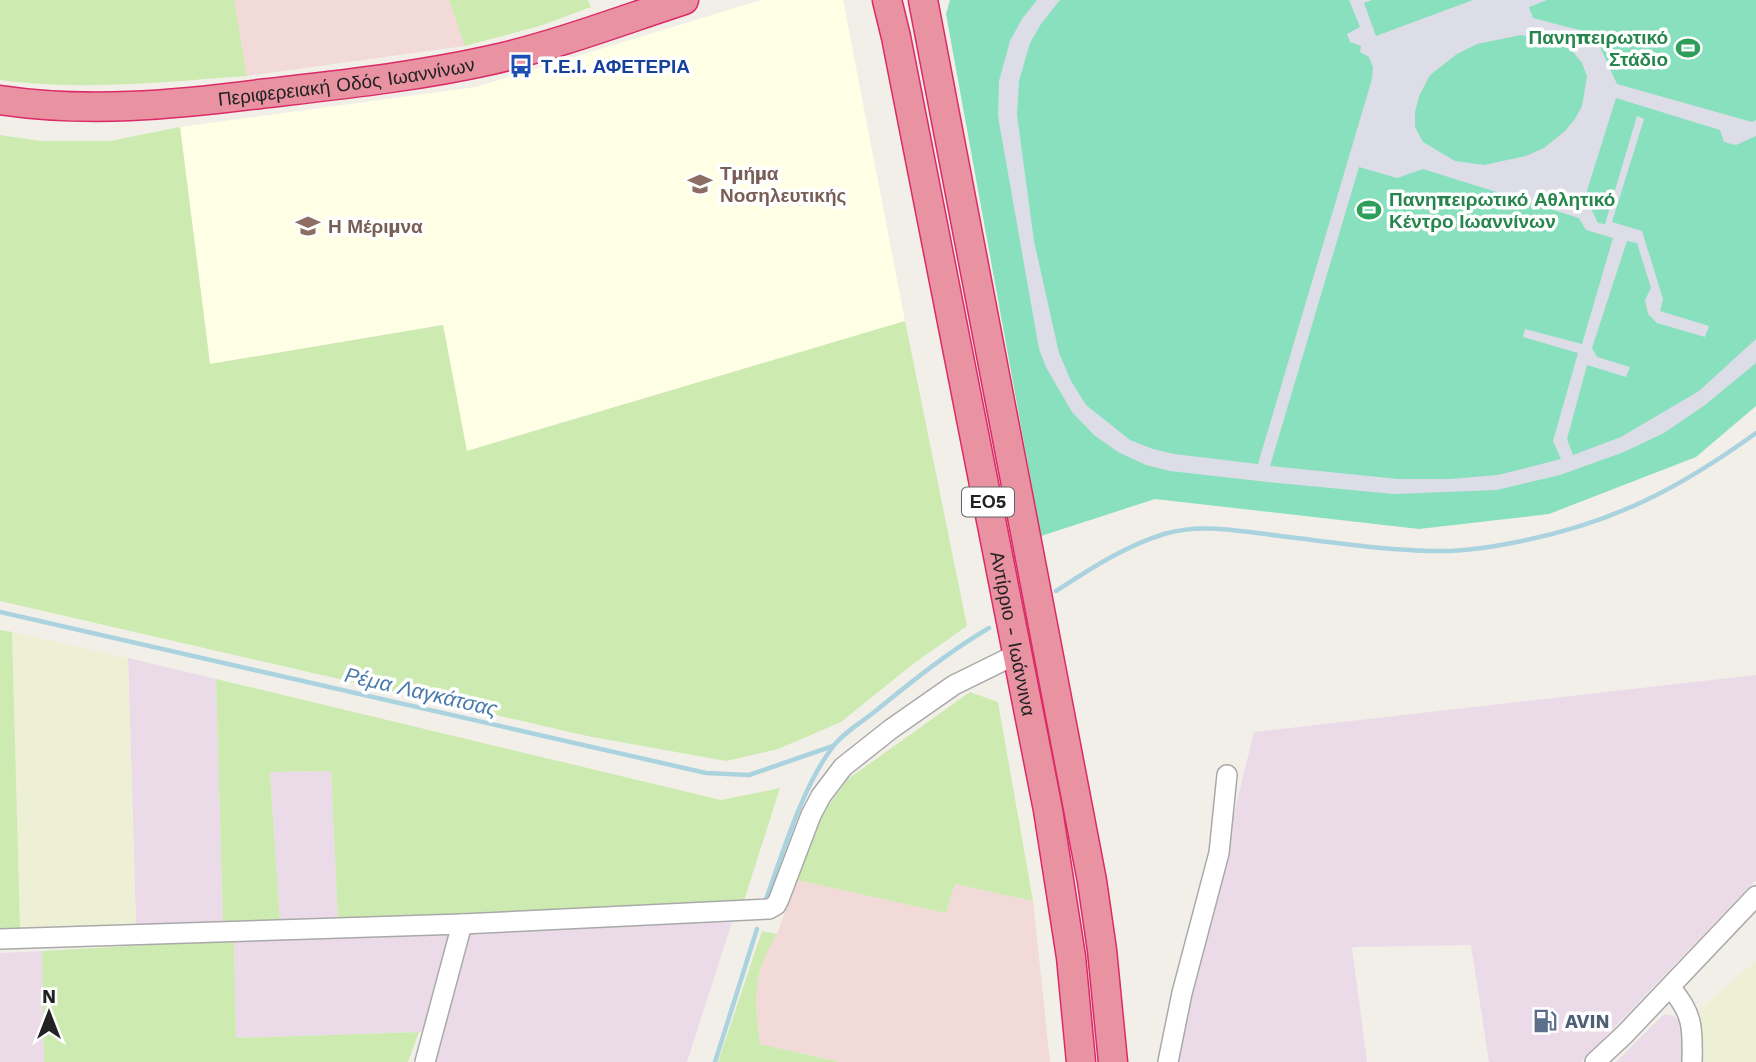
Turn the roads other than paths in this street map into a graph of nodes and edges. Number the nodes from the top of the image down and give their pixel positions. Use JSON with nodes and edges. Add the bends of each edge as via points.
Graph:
{"nodes":[{"id":1,"x":684,"y":0,"type":"edge"},
{"id":2,"x":887,"y":0,"type":"edge"},
{"id":3,"x":923,"y":0,"type":"edge"},
{"id":4,"x":0,"y":100,"type":"edge"},
{"id":5,"x":1017,"y":654,"type":"junction"},
{"id":6,"x":1227,"y":775,"type":"dead end"},
{"id":7,"x":1756,"y":896,"type":"edge"},
{"id":8,"x":462,"y":923,"type":"junction"},
{"id":9,"x":0,"y":939,"type":"edge"},
{"id":10,"x":1670,"y":986,"type":"junction"},
{"id":11,"x":425,"y":1062,"type":"edge"},
{"id":12,"x":1081,"y":1062,"type":"edge"},
{"id":13,"x":1113,"y":1062,"type":"edge"},
{"id":14,"x":1168,"y":1062,"type":"edge"},
{"id":15,"x":1595,"y":1062,"type":"edge"},
{"id":16,"x":1692,"y":1062,"type":"edge"}],
"edges":[{"from":1,"to":4,"type":"highway","name":"Περιφερειακή Οδός Ιωαννίνων","via":[[512,55],[384,79],[118,107]]},
{"from":2,"to":5,"type":"highway","name":"Αντίρριο - Ιωάννινα","number":"ΕΟ5"},
{"from":3,"to":13,"type":"highway","name":"Αντίρριο - Ιωάννινα","number":"ΕΟ5","via":[[1090,869]]},
{"from":5,"to":8,"type":"street","via":[[954,685],[843,767],[821,796],[773,908]]},
{"from":5,"to":12,"type":"highway","name":"Αντίρριο - Ιωάννινα","number":"ΕΟ5","via":[[1063,896]]},
{"from":6,"to":14,"type":"street","via":[[1219,853]]},
{"from":7,"to":10,"type":"street"},
{"from":8,"to":9,"type":"street"},
{"from":8,"to":11,"type":"street"},
{"from":10,"to":15,"type":"street"},
{"from":10,"to":16,"type":"street","via":[[1690,1016]]}]}
